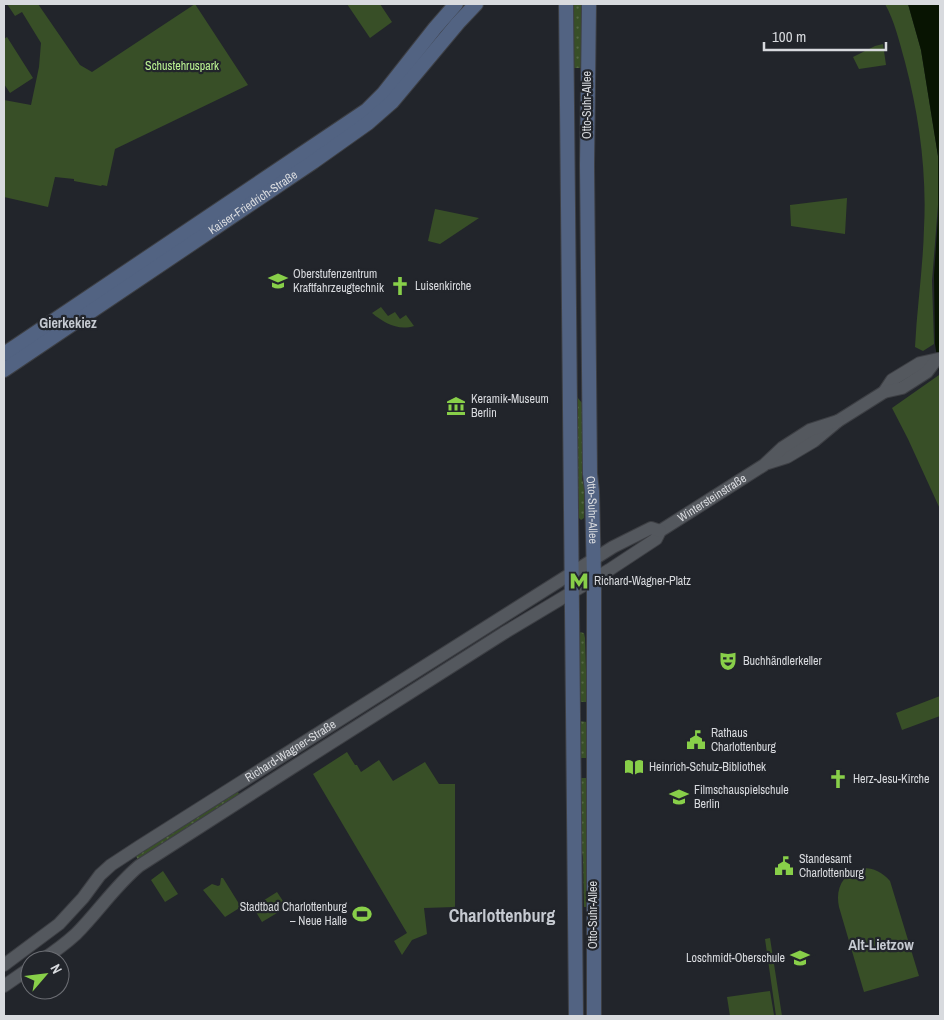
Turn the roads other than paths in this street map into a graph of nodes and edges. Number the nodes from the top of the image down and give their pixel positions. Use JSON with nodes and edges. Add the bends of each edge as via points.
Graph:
{"nodes":[{"id":1,"x":456,"y":4,"type":"edge"},
{"id":2,"x":476,"y":4,"type":"edge"},
{"id":3,"x":566,"y":4,"type":"edge"},
{"id":4,"x":589,"y":4,"type":"edge"},
{"id":5,"x":4,"y":354,"type":"edge"},
{"id":6,"x":932,"y":363,"type":"edge"},
{"id":7,"x":4,"y":370,"type":"edge"},
{"id":8,"x":660,"y":531,"type":"junction"},
{"id":9,"x":594,"y":559,"type":"junction"},
{"id":10,"x":570,"y":573,"type":"junction"},
{"id":11,"x":594,"y":578,"type":"junction"},
{"id":12,"x":571,"y":592,"type":"junction"},
{"id":13,"x":57,"y":950,"type":"edge"},
{"id":14,"x":4,"y":964,"type":"edge"},
{"id":15,"x":20,"y":975,"type":"edge"},
{"id":16,"x":4,"y":986,"type":"edge"},
{"id":17,"x":576,"y":1016,"type":"edge"},
{"id":18,"x":594,"y":1016,"type":"edge"}],
"edges":[{"from":1,"to":5,"type":"main road","name":"Kaiser-Friedrich-Straße","via":[[367,110]]},
{"from":2,"to":7,"type":"main road","name":"Kaiser-Friedrich-Straße","via":[[392,102],[368,123]]},
{"from":3,"to":10,"type":"main road","name":"Otto-Suhr-Allee"},
{"from":4,"to":9,"type":"main road","name":"Otto-Suhr-Allee","via":[[587,170]]},
{"from":6,"to":8,"type":"street","name":"Wintersteinstraße","via":[[920,363],[892,380],[884,392],[838,421],[814,441],[787,457],[764,465]]},
{"from":8,"to":9,"type":"street","name":"Wintersteinstraße","via":[[651,528]]},
{"from":8,"to":11,"type":"street","name":"Wintersteinstraße","via":[[656,539]]},
{"from":9,"to":10,"type":"street","name":"Richard-Wagner-Straße"},
{"from":9,"to":11,"type":"main road","name":"Otto-Suhr-Allee"},
{"from":10,"to":12,"type":"main road","name":"Otto-Suhr-Allee"},
{"from":10,"to":14,"type":"street","name":"Richard-Wagner-Straße","via":[[121,858],[100,875],[59,924]]},
{"from":11,"to":12,"type":"street","name":"Richard-Wagner-Straße"},
{"from":11,"to":18,"type":"main road","name":"Otto-Suhr-Allee"},
{"from":12,"to":13,"type":"street","name":"Richard-Wagner-Straße","via":[[140,866]]},
{"from":12,"to":17,"type":"main road","name":"Otto-Suhr-Allee"},
{"from":15,"to":16,"type":"street"}]}
